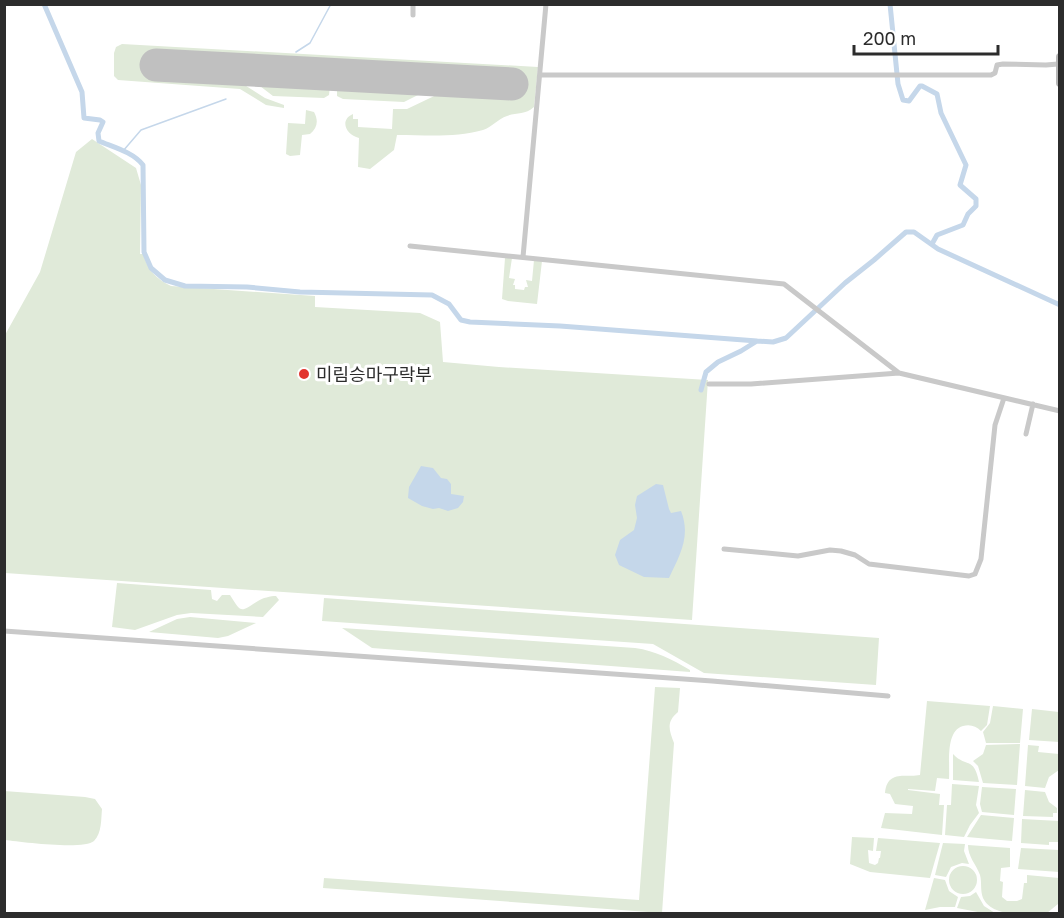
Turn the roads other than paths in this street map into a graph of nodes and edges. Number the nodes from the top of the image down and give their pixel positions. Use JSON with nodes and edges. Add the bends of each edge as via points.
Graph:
{"nodes":[{"id":1,"x":413,"y":4,"type":"edge"},
{"id":2,"x":546,"y":4,"type":"edge"},
{"id":3,"x":413,"y":15,"type":"dead end"},
{"id":4,"x":1059,"y":60,"type":"edge"},
{"id":5,"x":541,"y":75,"type":"junction"},
{"id":6,"x":1059,"y":83,"type":"edge"},
{"id":7,"x":410,"y":246,"type":"dead end"},
{"id":8,"x":523,"y":257,"type":"junction"},
{"id":9,"x":899,"y":373,"type":"junction"},
{"id":10,"x":710,"y":384,"type":"dead end"},
{"id":11,"x":1004,"y":398,"type":"junction"},
{"id":12,"x":1033,"y":404,"type":"junction"},
{"id":13,"x":1059,"y":411,"type":"edge"},
{"id":14,"x":1026,"y":434,"type":"dead end"},
{"id":15,"x":724,"y":549,"type":"dead end"},
{"id":16,"x":4,"y":631,"type":"edge"},
{"id":17,"x":888,"y":696,"type":"dead end"}],
"edges":[{"from":1,"to":3,"type":"street"},
{"from":2,"to":5,"type":"street"},
{"from":4,"to":5,"type":"street","via":[[997,65],[991,75]]},
{"from":4,"to":6,"type":"street"},
{"from":5,"to":8,"type":"street"},
{"from":7,"to":8,"type":"street"},
{"from":8,"to":9,"type":"street","via":[[784,284]]},
{"from":9,"to":10,"type":"street"},
{"from":9,"to":11,"type":"street"},
{"from":11,"to":12,"type":"street"},
{"from":11,"to":15,"type":"street","via":[[995,425],[981,559],[975,574],[869,564],[841,551],[798,556]]},
{"from":12,"to":13,"type":"street"},
{"from":12,"to":14,"type":"street"},
{"from":16,"to":17,"type":"street"}]}
